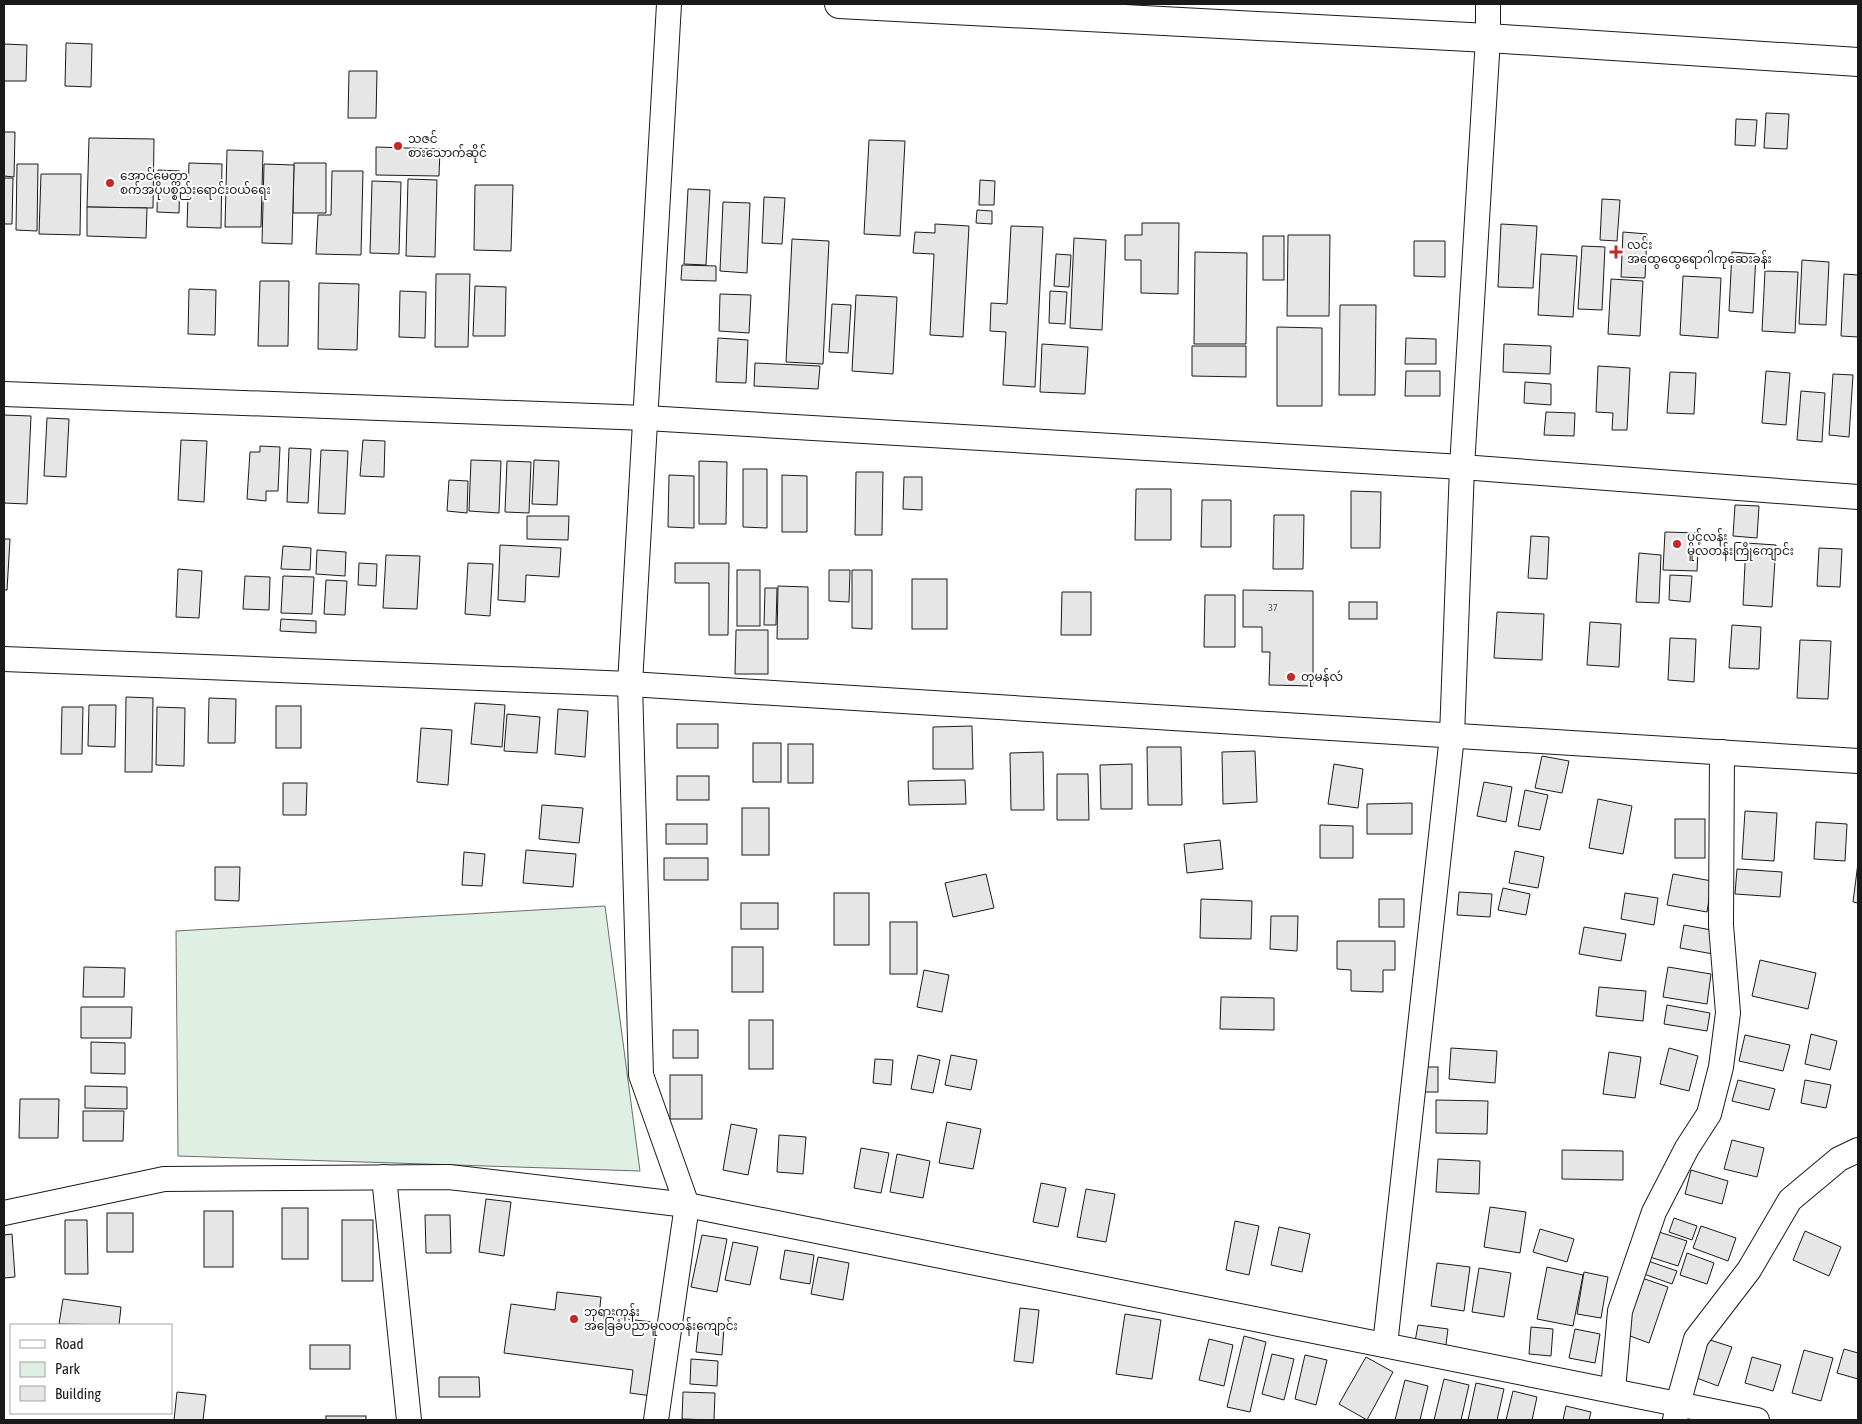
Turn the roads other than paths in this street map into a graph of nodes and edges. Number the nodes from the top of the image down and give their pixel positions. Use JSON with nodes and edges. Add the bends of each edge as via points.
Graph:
{"nodes":[{"id":1,"x":670,"y":4,"type":"edge"},
{"id":2,"x":840,"y":4,"type":"edge"},
{"id":3,"x":1488,"y":4,"type":"edge"},
{"id":4,"x":1488,"y":38,"type":"junction"},
{"id":5,"x":1858,"y":62,"type":"edge"},
{"id":6,"x":4,"y":394,"type":"edge"},
{"id":7,"x":646,"y":418,"type":"junction"},
{"id":8,"x":1462,"y":467,"type":"junction"},
{"id":9,"x":1858,"y":497,"type":"edge"},
{"id":10,"x":4,"y":659,"type":"edge"},
{"id":11,"x":630,"y":684,"type":"junction"},
{"id":12,"x":1452,"y":736,"type":"junction"},
{"id":13,"x":1722,"y":752,"type":"junction"},
{"id":14,"x":1858,"y":761,"type":"edge"},
{"id":15,"x":1858,"y":1150,"type":"edge"},
{"id":16,"x":384,"y":1178,"type":"junction"},
{"id":17,"x":687,"y":1206,"type":"junction"},
{"id":18,"x":4,"y":1213,"type":"edge"},
{"id":19,"x":1385,"y":1345,"type":"junction"},
{"id":20,"x":1613,"y":1390,"type":"junction"},
{"id":21,"x":1676,"y":1412,"type":"edge"},
{"id":22,"x":409,"y":1420,"type":"edge"},
{"id":23,"x":656,"y":1420,"type":"edge"},
{"id":24,"x":1757,"y":1420,"type":"edge"}],
"edges":[{"from":1,"to":7,"type":"street"},
{"from":2,"to":4,"type":"main road"},
{"from":3,"to":4,"type":"street"},
{"from":4,"to":5,"type":"main road"},
{"from":4,"to":8,"type":"street"},
{"from":6,"to":7,"type":"street"},
{"from":7,"to":8,"type":"street"},
{"from":7,"to":11,"type":"street"},
{"from":8,"to":9,"type":"street"},
{"from":8,"to":12,"type":"street"},
{"from":10,"to":11,"type":"street"},
{"from":11,"to":12,"type":"street"},
{"from":11,"to":17,"type":"street","via":[[641,1075]]},
{"from":12,"to":13,"type":"street"},
{"from":12,"to":19,"type":"street"},
{"from":13,"to":14,"type":"street"},
{"from":13,"to":20,"type":"street","via":[[1721,925],[1728,1013],[1721,1067],[1709,1114],[1687,1148],[1654,1212],[1620,1311]]},
{"from":15,"to":21,"type":"street","via":[[1839,1159],[1790,1200],[1749,1270],[1696,1339]]},
{"from":16,"to":17,"type":"street","via":[[449,1177]]},
{"from":16,"to":18,"type":"street","via":[[164,1179]]},
{"from":16,"to":22,"type":"street"},
{"from":17,"to":19,"type":"street"},
{"from":17,"to":23,"type":"street"},
{"from":19,"to":20,"type":"street"},
{"from":20,"to":21,"type":"street"},
{"from":21,"to":24,"type":"street"}]}
